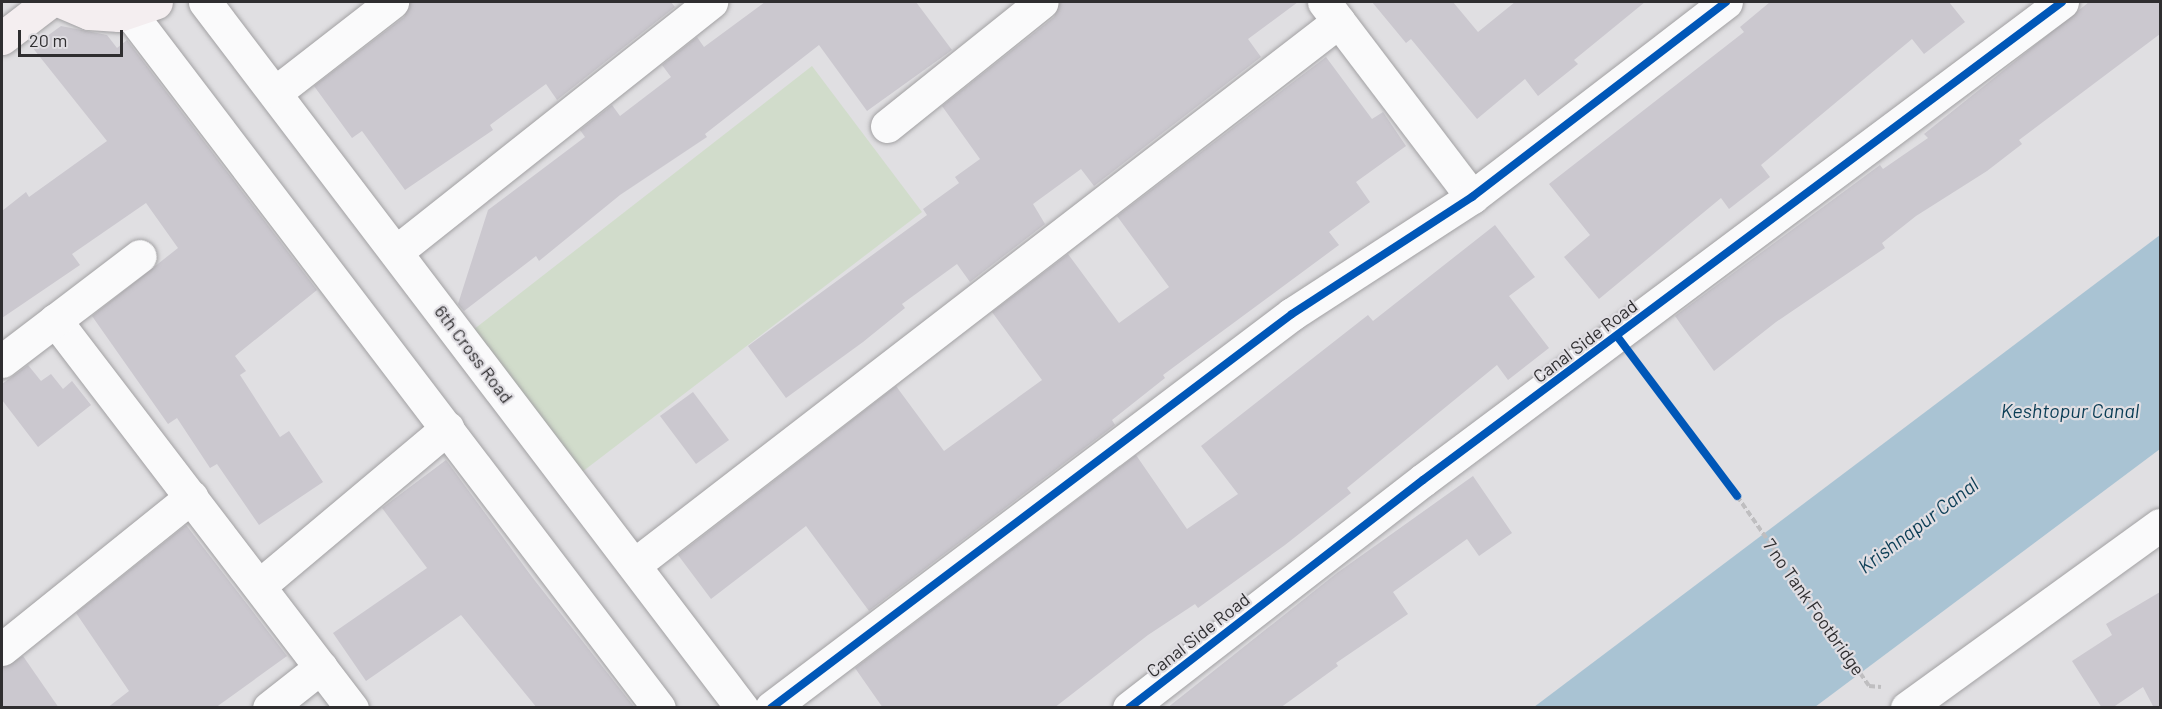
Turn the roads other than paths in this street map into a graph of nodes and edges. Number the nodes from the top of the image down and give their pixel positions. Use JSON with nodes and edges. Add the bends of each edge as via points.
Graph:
{"nodes":[{"id":1,"x":49,"y":2,"type":"edge"},
{"id":2,"x":63,"y":2,"type":"edge"},
{"id":3,"x":205,"y":2,"type":"edge"},
{"id":4,"x":392,"y":2,"type":"edge"},
{"id":5,"x":711,"y":2,"type":"edge"},
{"id":6,"x":1042,"y":2,"type":"edge"},
{"id":7,"x":1726,"y":2,"type":"edge"},
{"id":8,"x":2062,"y":2,"type":"edge"},
{"id":9,"x":143,"y":7,"type":"edge"},
{"id":10,"x":1331,"y":11,"type":"edge"},
{"id":11,"x":2,"y":38,"type":"edge"},
{"id":12,"x":276,"y":92,"type":"junction"},
{"id":13,"x":887,"y":126,"type":"dead end"},
{"id":14,"x":1472,"y":196,"type":"junction"},
{"id":15,"x":397,"y":251,"type":"junction"},
{"id":16,"x":140,"y":256,"type":"dead end"},
{"id":17,"x":55,"y":320,"type":"junction"},
{"id":18,"x":2,"y":361,"type":"edge"},
{"id":19,"x":447,"y":428,"type":"junction"},
{"id":20,"x":191,"y":497,"type":"junction"},
{"id":21,"x":2160,"y":525,"type":"edge"},
{"id":22,"x":634,"y":565,"type":"junction"},
{"id":23,"x":259,"y":586,"type":"junction"},
{"id":24,"x":2,"y":649,"type":"edge"},
{"id":25,"x":321,"y":667,"type":"junction"},
{"id":26,"x":269,"y":708,"type":"edge"},
{"id":27,"x":352,"y":708,"type":"edge"},
{"id":28,"x":659,"y":708,"type":"edge"},
{"id":29,"x":742,"y":708,"type":"edge"},
{"id":30,"x":771,"y":708,"type":"edge"},
{"id":31,"x":1128,"y":708,"type":"edge"},
{"id":32,"x":1907,"y":708,"type":"edge"}],
"edges":[{"from":1,"to":11,"type":"main road"},
{"from":2,"to":9,"type":"main road","via":[[89,13]]},
{"from":3,"to":12,"type":"street","name":"6th Cross Road"},
{"from":4,"to":12,"type":"street"},
{"from":5,"to":15,"type":"street"},
{"from":6,"to":13,"type":"street"},
{"from":7,"to":14,"type":"street"},
{"from":8,"to":31,"type":"street","name":"Canal Side Road","via":[[1423,480]]},
{"from":9,"to":19,"type":"street"},
{"from":10,"to":14,"type":"street"},
{"from":10,"to":22,"type":"street"},
{"from":12,"to":15,"type":"street","name":"6th Cross Road"},
{"from":14,"to":30,"type":"street","via":[[1292,314]]},
{"from":15,"to":22,"type":"street","name":"6th Cross Road"},
{"from":16,"to":17,"type":"street"},
{"from":17,"to":18,"type":"street"},
{"from":17,"to":20,"type":"street"},
{"from":19,"to":23,"type":"street"},
{"from":19,"to":28,"type":"street"},
{"from":20,"to":23,"type":"street"},
{"from":20,"to":24,"type":"street"},
{"from":21,"to":32,"type":"street"},
{"from":22,"to":29,"type":"street","name":"6th Cross Road"},
{"from":23,"to":25,"type":"street"},
{"from":25,"to":26,"type":"street"},
{"from":25,"to":27,"type":"street"}]}
